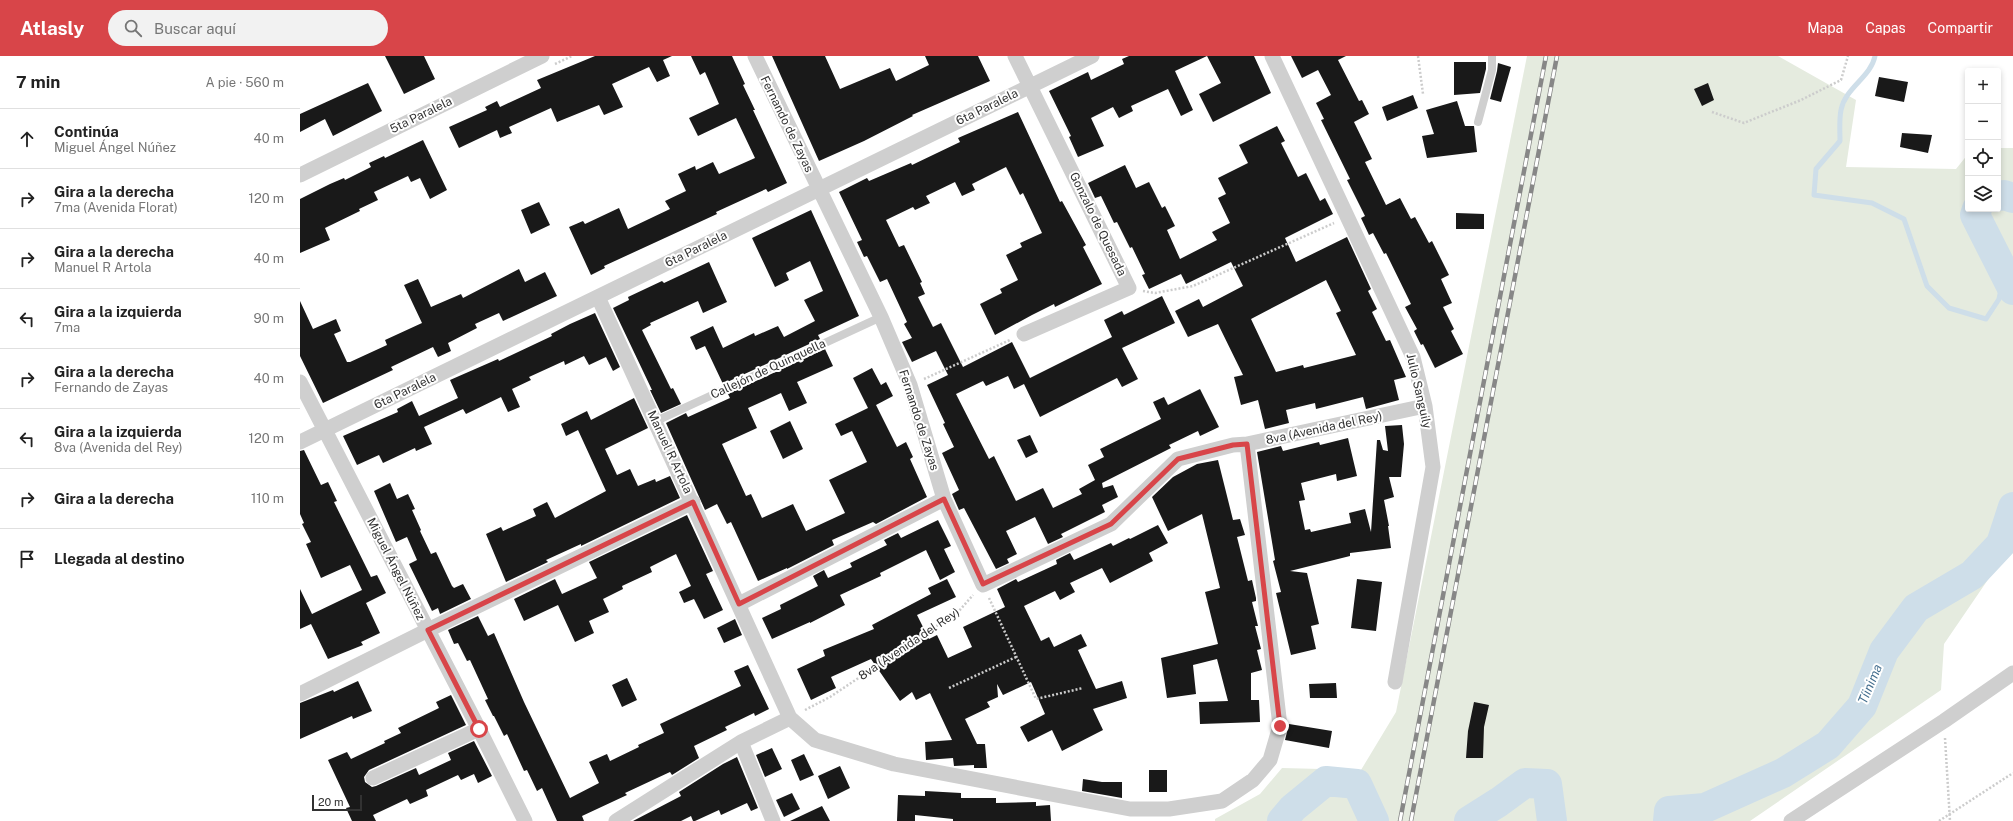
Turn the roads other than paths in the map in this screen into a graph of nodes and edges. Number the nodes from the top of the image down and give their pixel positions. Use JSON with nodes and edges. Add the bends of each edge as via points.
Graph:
{"nodes":[{"id":1,"x":542,"y":56,"type":"edge"},
{"id":2,"x":755,"y":56,"type":"edge"},
{"id":3,"x":1015,"y":56,"type":"edge"},
{"id":4,"x":1092,"y":56,"type":"edge"},
{"id":5,"x":1272,"y":56,"type":"edge"},
{"id":6,"x":1492,"y":56,"type":"edge"},
{"id":7,"x":1030,"y":86,"type":"junction"},
{"id":8,"x":1478,"y":122,"type":"dead end"},
{"id":9,"x":300,"y":175,"type":"edge"},
{"id":10,"x":819,"y":189,"type":"junction"},
{"id":11,"x":598,"y":297,"type":"junction"},
{"id":12,"x":880,"y":316,"type":"junction"},
{"id":13,"x":1024,"y":334,"type":"road end"},
{"id":14,"x":300,"y":382,"type":"edge"},
{"id":15,"x":1425,"y":406,"type":"junction"},
{"id":16,"x":656,"y":421,"type":"junction"},
{"id":17,"x":324,"y":430,"type":"junction"},
{"id":18,"x":300,"y":442,"type":"edge"},
{"id":19,"x":1247,"y":444,"type":"junction"},
{"id":20,"x":944,"y":499,"type":"junction"},
{"id":21,"x":693,"y":502,"type":"junction"},
{"id":22,"x":983,"y":584,"type":"joint"},
{"id":23,"x":739,"y":604,"type":"junction"},
{"id":24,"x":428,"y":630,"type":"junction"},
{"id":25,"x":2013,"y":673,"type":"edge"},
{"id":26,"x":1395,"y":682,"type":"dead end"},
{"id":27,"x":300,"y":694,"type":"edge"},
{"id":28,"x":790,"y":718,"type":"junction"},
{"id":29,"x":479,"y":729,"type":"junction"},
{"id":30,"x":741,"y":742,"type":"junction"},
{"id":31,"x":373,"y":778,"type":"dead end"},
{"id":32,"x":525,"y":821,"type":"edge"},
{"id":33,"x":616,"y":821,"type":"edge"},
{"id":34,"x":773,"y":821,"type":"edge"},
{"id":35,"x":1791,"y":821,"type":"edge"}],
"edges":[{"from":1,"to":9,"type":"street","name":"5ta Paralela"},
{"from":2,"to":10,"type":"street","name":"Fernando de Zayas"},
{"from":3,"to":7,"type":"street","name":"Gonzalo de Quesada"},
{"from":4,"to":7,"type":"street","name":"6ta Paralela"},
{"from":5,"to":15,"type":"street","name":"Julio Sanguily","via":[[1414,357]]},
{"from":6,"to":8,"type":"lane","via":[[1492,70]]},
{"from":7,"to":10,"type":"street","name":"6ta Paralela"},
{"from":7,"to":13,"type":"street","name":"Gonzalo de Quesada","via":[[1129,288]]},
{"from":10,"to":11,"type":"street","name":"6ta Paralela"},
{"from":10,"to":12,"type":"street","name":"Fernando de Zayas"},
{"from":11,"to":16,"type":"street","name":"Manuel R Artola"},
{"from":11,"to":17,"type":"street","name":"6ta Paralela"},
{"from":12,"to":16,"type":"lane","name":"Callejón de Quinquella"},
{"from":12,"to":20,"type":"street","name":"Fernando de Zayas","via":[[910,385]]},
{"from":14,"to":17,"type":"street","name":"Miguel Ángel Núñez"},
{"from":15,"to":19,"type":"street","name":"8va (Avenida del Rey)"},
{"from":15,"to":26,"type":"street","name":"Julio Sanguily","via":[[1433,467]]},
{"from":16,"to":21,"type":"street","name":"Manuel R Artola"},
{"from":17,"to":18,"type":"street","name":"6ta Paralela"},
{"from":17,"to":24,"type":"street","name":"Miguel Ángel Núñez"},
{"from":19,"to":22,"type":"street","name":"8va (Avenida del Rey)","via":[[1178,459],[1111,524]]},
{"from":19,"to":28,"type":"street","via":[[1280,726],[1270,760],[1253,780],[1222,800],[1169,809],[1130,809],[894,764],[815,740]]},
{"from":20,"to":22,"type":"street","name":"Fernando de Zayas"},
{"from":20,"to":23,"type":"street"},
{"from":21,"to":23,"type":"street","name":"Manuel R Artola"},
{"from":21,"to":24,"type":"street"},
{"from":23,"to":28,"type":"street","name":"Manuel R Artola"},
{"from":24,"to":27,"type":"street"},
{"from":24,"to":29,"type":"street","name":"Miguel Ángel Núñez"},
{"from":25,"to":35,"type":"street"},
{"from":28,"to":30,"type":"street"},
{"from":29,"to":31,"type":"street"},
{"from":29,"to":32,"type":"street","name":"Miguel Ángel Núñez"},
{"from":30,"to":33,"type":"street"},
{"from":30,"to":34,"type":"street"}]}
